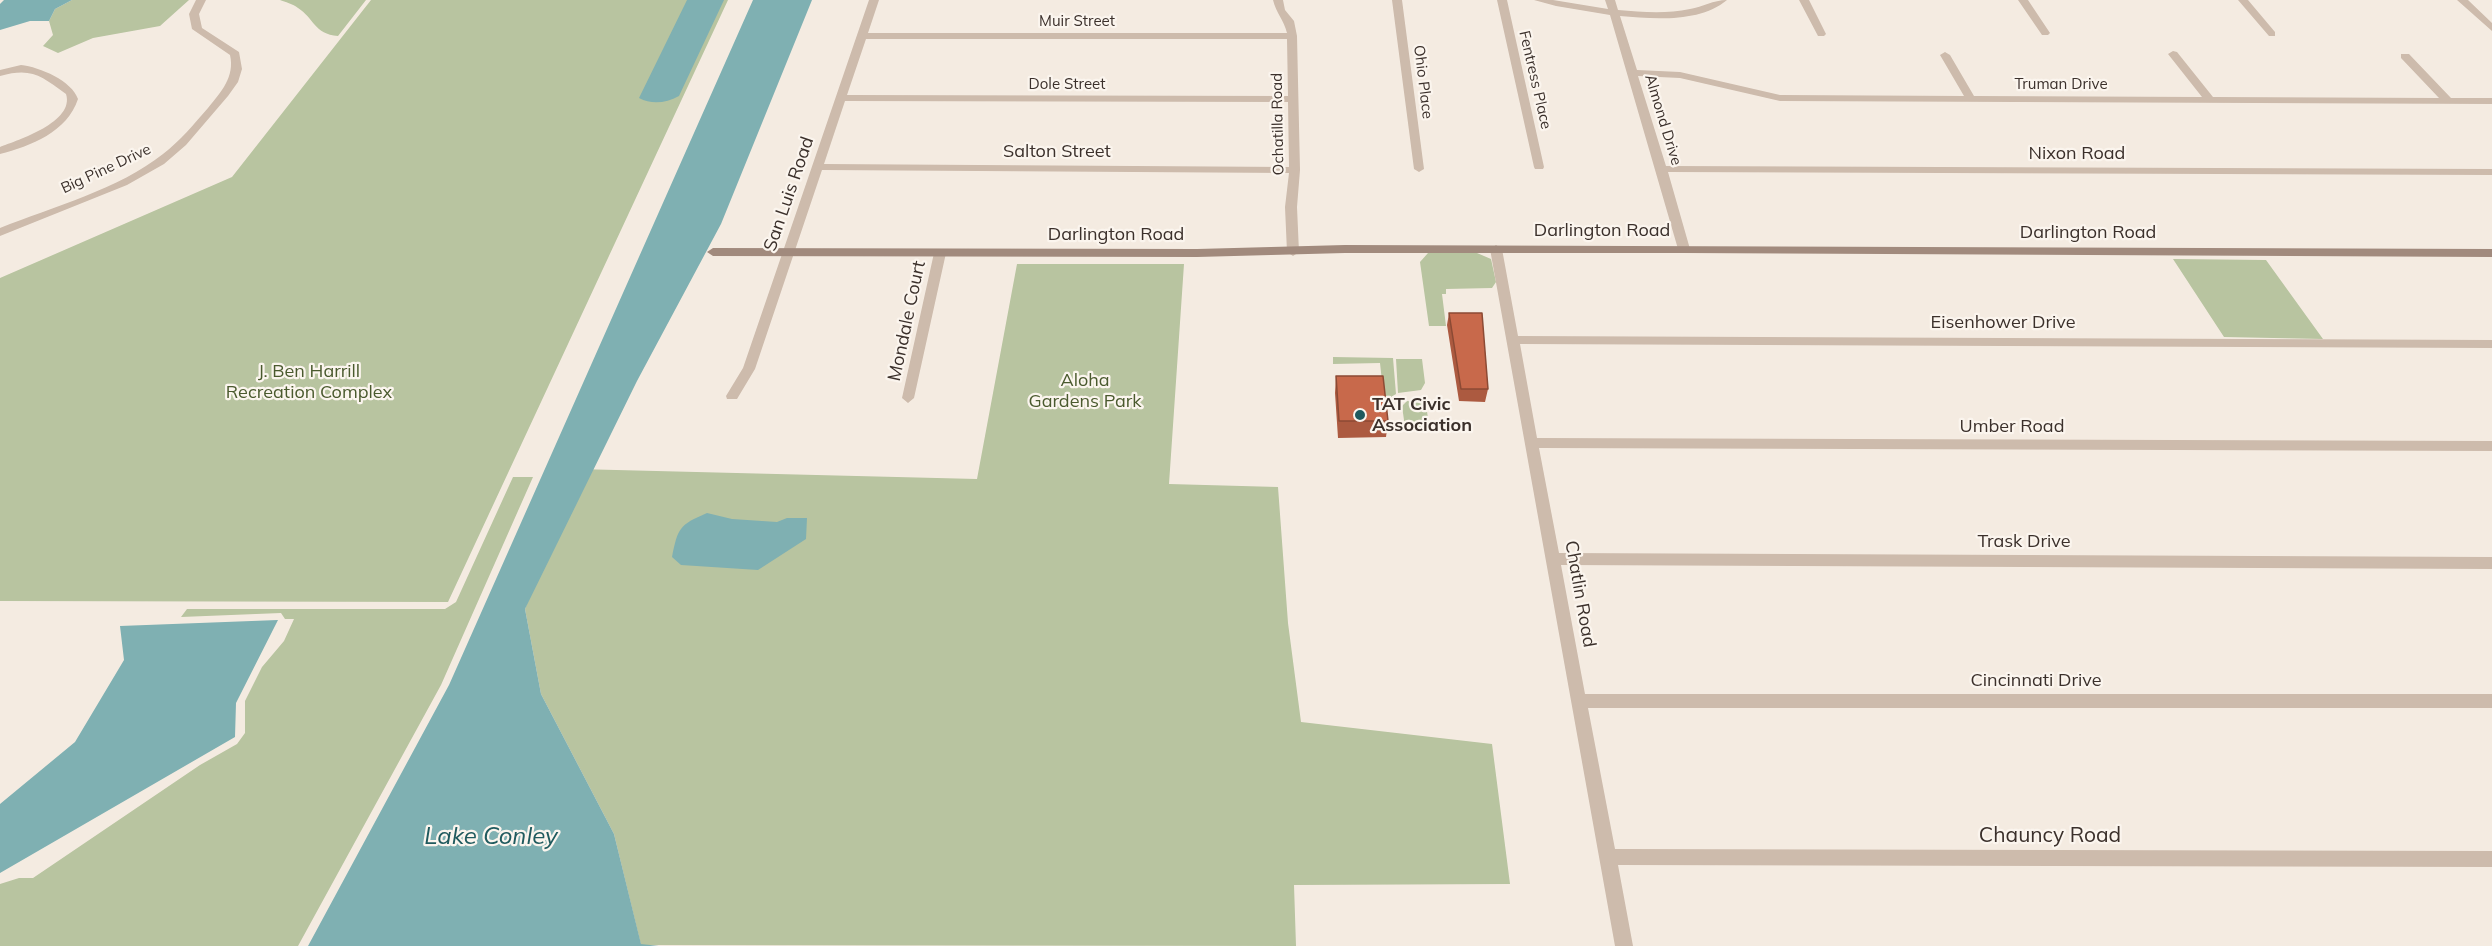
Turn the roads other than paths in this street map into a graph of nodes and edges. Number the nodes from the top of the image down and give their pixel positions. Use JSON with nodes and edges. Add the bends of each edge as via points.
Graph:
{"nodes":[{"id":1,"x":201,"y":0,"type":"edge"},
{"id":2,"x":874,"y":0,"type":"edge"},
{"id":3,"x":1278,"y":0,"type":"edge"},
{"id":4,"x":1397,"y":0,"type":"edge"},
{"id":5,"x":1502,"y":0,"type":"edge"},
{"id":6,"x":1539,"y":0,"type":"edge"},
{"id":7,"x":1610,"y":0,"type":"edge"},
{"id":8,"x":1722,"y":0,"type":"edge"},
{"id":9,"x":1804,"y":0,"type":"edge"},
{"id":10,"x":2023,"y":0,"type":"edge"},
{"id":11,"x":2243,"y":0,"type":"edge"},
{"id":12,"x":2462,"y":0,"type":"edge"},
{"id":13,"x":1614,"y":13,"type":"junction"},
{"id":14,"x":2492,"y":28,"type":"edge"},
{"id":15,"x":2045,"y":33,"type":"dead end"},
{"id":16,"x":1821,"y":34,"type":"dead end"},
{"id":17,"x":2272,"y":34,"type":"dead end"},
{"id":18,"x":862,"y":36,"type":"junction"},
{"id":19,"x":1292,"y":36,"type":"junction"},
{"id":20,"x":2173,"y":54,"type":"dead end"},
{"id":21,"x":1945,"y":55,"type":"dead end"},
{"id":22,"x":2405,"y":56,"type":"dead end"},
{"id":23,"x":0,"y":73,"type":"edge"},
{"id":24,"x":1633,"y":73,"type":"junction"},
{"id":25,"x":841,"y":98,"type":"junction"},
{"id":26,"x":1293,"y":99,"type":"junction"},
{"id":27,"x":1971,"y":99,"type":"junction"},
{"id":28,"x":2209,"y":99,"type":"junction"},
{"id":29,"x":2448,"y":101,"type":"junction"},
{"id":30,"x":2492,"y":101,"type":"edge"},
{"id":31,"x":0,"y":151,"type":"edge"},
{"id":32,"x":1539,"y":166,"type":"dead end"},
{"id":33,"x":818,"y":167,"type":"junction"},
{"id":34,"x":1419,"y":169,"type":"dead end"},
{"id":35,"x":1662,"y":169,"type":"junction"},
{"id":36,"x":1295,"y":170,"type":"junction"},
{"id":37,"x":2492,"y":172,"type":"edge"},
{"id":38,"x":0,"y":231,"type":"edge"},
{"id":39,"x":1496,"y":249,"type":"junction"},
{"id":40,"x":1684,"y":249,"type":"junction"},
{"id":41,"x":713,"y":252,"type":"dead end"},
{"id":42,"x":788,"y":252,"type":"junction"},
{"id":43,"x":1293,"y":252,"type":"junction"},
{"id":44,"x":940,"y":253,"type":"junction"},
{"id":45,"x":2492,"y":253,"type":"edge"},
{"id":46,"x":1514,"y":340,"type":"junction"},
{"id":47,"x":2492,"y":344,"type":"edge"},
{"id":48,"x":732,"y":396,"type":"dead end"},
{"id":49,"x":908,"y":398,"type":"dead end"},
{"id":50,"x":1533,"y":443,"type":"junction"},
{"id":51,"x":2492,"y":446,"type":"edge"},
{"id":52,"x":1555,"y":559,"type":"junction"},
{"id":53,"x":2492,"y":563,"type":"edge"},
{"id":54,"x":1579,"y":700,"type":"junction"},
{"id":55,"x":2492,"y":701,"type":"edge"},
{"id":56,"x":1608,"y":857,"type":"junction"},
{"id":57,"x":2492,"y":860,"type":"edge"},
{"id":58,"x":1624,"y":946,"type":"edge"}],
"edges":[{"from":1,"to":38,"type":"street","name":"Big Pine Drive","via":[[194,21],[235,54],[238,69],[229,89],[184,142],[161,161],[130,178]]},
{"from":2,"to":18,"type":"street","name":"San Luis Road"},
{"from":3,"to":19,"type":"street","name":"Ochatilla Road"},
{"from":4,"to":34,"type":"street","name":"Ohio Place"},
{"from":5,"to":32,"type":"street","name":"Fentress Place"},
{"from":6,"to":13,"type":"street"},
{"from":7,"to":13,"type":"street","name":"Almond Drive"},
{"from":8,"to":13,"type":"street","via":[[1683,14]]},
{"from":9,"to":16,"type":"street"},
{"from":10,"to":15,"type":"street"},
{"from":11,"to":17,"type":"street"},
{"from":12,"to":14,"type":"street"},
{"from":13,"to":24,"type":"street","name":"Almond Drive"},
{"from":18,"to":19,"type":"street","name":"Muir Street"},
{"from":18,"to":25,"type":"street","name":"San Luis Road"},
{"from":19,"to":26,"type":"street","name":"Ochatilla Road"},
{"from":20,"to":28,"type":"street"},
{"from":21,"to":27,"type":"street"},
{"from":22,"to":29,"type":"street"},
{"from":23,"to":31,"type":"street","via":[[22,67],[37,69],[71,93],[73,99],[67,113],[51,128]]},
{"from":24,"to":27,"type":"street","name":"Truman Drive","via":[[1666,73],[1780,98]]},
{"from":24,"to":35,"type":"street","name":"Almond Drive"},
{"from":25,"to":26,"type":"street","name":"Dole Street"},
{"from":25,"to":33,"type":"street","name":"San Luis Road"},
{"from":26,"to":36,"type":"street","name":"Ochatilla Road"},
{"from":27,"to":28,"type":"street","name":"Truman Drive"},
{"from":28,"to":29,"type":"street","name":"Truman Drive"},
{"from":29,"to":30,"type":"street","name":"Truman Drive"},
{"from":33,"to":36,"type":"street","name":"Salton Street"},
{"from":33,"to":42,"type":"street","name":"San Luis Road"},
{"from":35,"to":37,"type":"street","name":"Nixon Road"},
{"from":35,"to":40,"type":"street","name":"Almond Drive"},
{"from":36,"to":43,"type":"street","name":"Ochatilla Road","via":[[1291,207]]},
{"from":39,"to":40,"type":"street","name":"Darlington Road"},
{"from":39,"to":43,"type":"street","name":"Darlington Road"},
{"from":39,"to":46,"type":"street","name":"Chatlin Road"},
{"from":40,"to":45,"type":"street","name":"Darlington Road"},
{"from":41,"to":42,"type":"street","name":"Darlington Road"},
{"from":42,"to":44,"type":"street","name":"Darlington Road"},
{"from":42,"to":48,"type":"street","name":"San Luis Road","via":[[749,369]]},
{"from":43,"to":44,"type":"street","name":"Darlington Road"},
{"from":44,"to":49,"type":"street","name":"Mondale Court"},
{"from":46,"to":47,"type":"street","name":"Eisenhower Drive"},
{"from":46,"to":50,"type":"street","name":"Chatlin Road"},
{"from":50,"to":51,"type":"street","name":"Umber Road"},
{"from":50,"to":52,"type":"street","name":"Chatlin Road"},
{"from":52,"to":53,"type":"street","name":"Trask Drive"},
{"from":52,"to":54,"type":"street","name":"Chatlin Road"},
{"from":54,"to":55,"type":"street","name":"Cincinnati Drive"},
{"from":54,"to":56,"type":"street","name":"Chatlin Road"},
{"from":56,"to":57,"type":"street","name":"Chauncy Road"},
{"from":56,"to":58,"type":"street","name":"Chatlin Road"}]}
